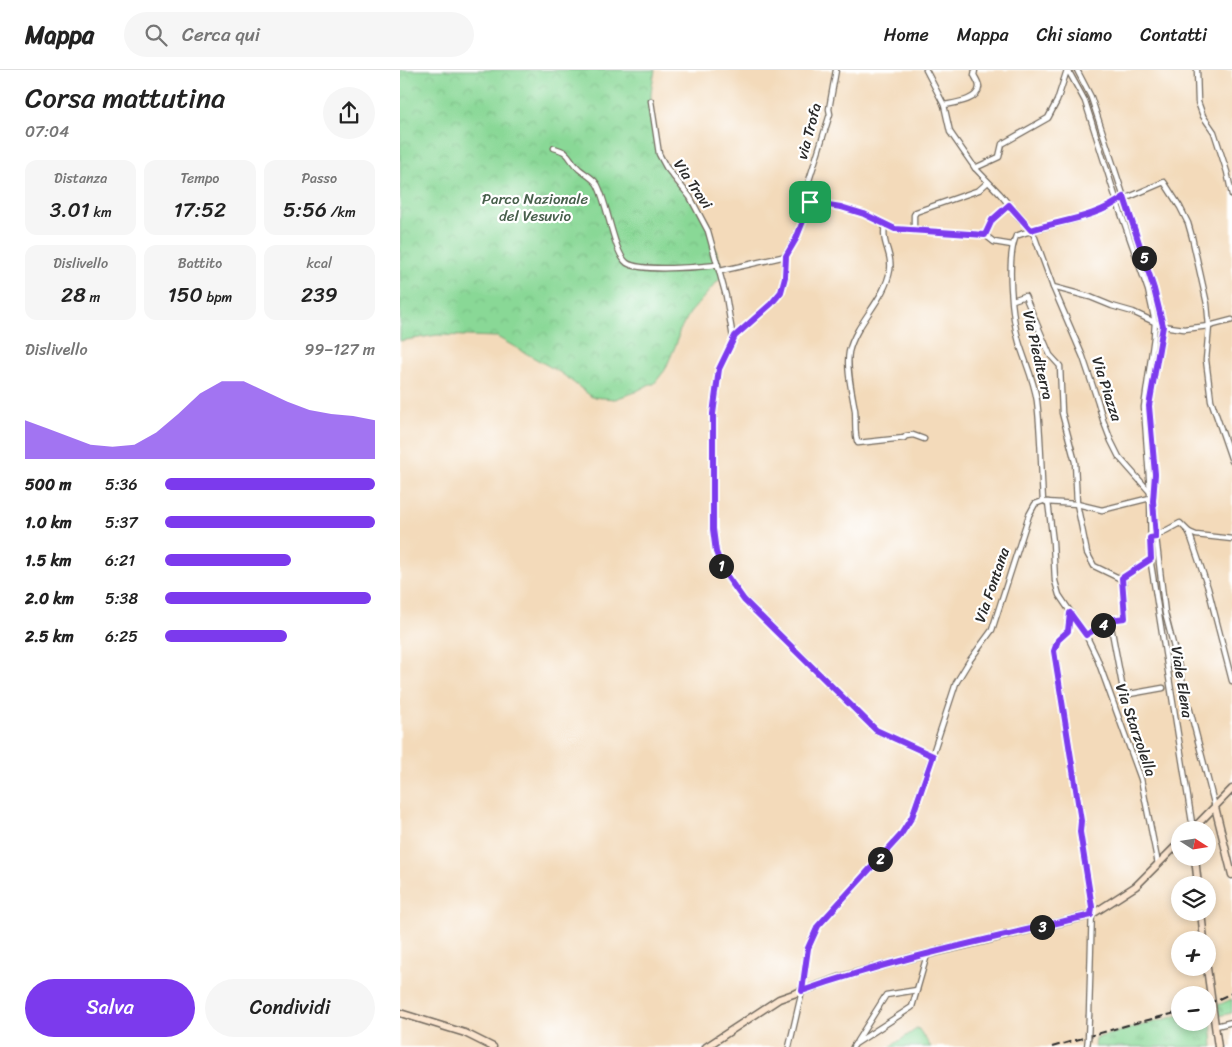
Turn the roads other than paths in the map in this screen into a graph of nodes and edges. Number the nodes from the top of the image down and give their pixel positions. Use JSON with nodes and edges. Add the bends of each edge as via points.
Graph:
{"nodes":[{"id":1,"x":836,"y":70,"type":"edge"},
{"id":2,"x":926,"y":70,"type":"edge"},
{"id":3,"x":975,"y":70,"type":"edge"},
{"id":4,"x":1068,"y":70,"type":"edge"},
{"id":5,"x":1077,"y":70,"type":"edge"},
{"id":6,"x":1197,"y":70,"type":"edge"},
{"id":7,"x":651,"y":101,"type":"dead end"},
{"id":8,"x":944,"y":105,"type":"junction"},
{"id":9,"x":554,"y":148,"type":"dead end"},
{"id":10,"x":975,"y":168,"type":"junction"},
{"id":11,"x":988,"y":182,"type":"junction"},
{"id":12,"x":1232,"y":195,"type":"edge"},
{"id":13,"x":804,"y":197,"type":"junction"},
{"id":14,"x":1124,"y":197,"type":"junction"},
{"id":15,"x":1117,"y":202,"type":"junction"},
{"id":16,"x":1009,"y":205,"type":"junction"},
{"id":17,"x":885,"y":225,"type":"junction"},
{"id":18,"x":914,"y":230,"type":"junction"},
{"id":19,"x":1031,"y":230,"type":"junction"},
{"id":20,"x":985,"y":235,"type":"junction"},
{"id":21,"x":1012,"y":245,"type":"junction"},
{"id":22,"x":786,"y":256,"type":"junction"},
{"id":23,"x":719,"y":268,"type":"junction"},
{"id":24,"x":1052,"y":286,"type":"junction"},
{"id":25,"x":1013,"y":300,"type":"junction"},
{"id":26,"x":1232,"y":320,"type":"edge"},
{"id":27,"x":1155,"y":322,"type":"junction"},
{"id":28,"x":1163,"y":326,"type":"junction"},
{"id":29,"x":1208,"y":326,"type":"junction"},
{"id":30,"x":734,"y":338,"type":"junction"},
{"id":31,"x":924,"y":439,"type":"dead end"},
{"id":32,"x":1232,"y":461,"type":"edge"},
{"id":33,"x":1150,"y":491,"type":"junction"},
{"id":34,"x":1150,"y":498,"type":"junction"},
{"id":35,"x":1042,"y":500,"type":"junction"},
{"id":36,"x":1048,"y":502,"type":"junction"},
{"id":37,"x":1077,"y":504,"type":"junction"},
{"id":38,"x":1189,"y":532,"type":"junction"},
{"id":39,"x":1153,"y":538,"type":"junction"},
{"id":40,"x":1232,"y":539,"type":"edge"},
{"id":41,"x":1151,"y":559,"type":"junction"},
{"id":42,"x":1122,"y":578,"type":"junction"},
{"id":43,"x":1070,"y":613,"type":"junction"},
{"id":44,"x":1110,"y":620,"type":"junction"},
{"id":45,"x":1086,"y":635,"type":"junction"},
{"id":46,"x":1232,"y":681,"type":"edge"},
{"id":47,"x":1163,"y":688,"type":"dead end"},
{"id":48,"x":1124,"y":695,"type":"junction"},
{"id":49,"x":1111,"y":697,"type":"junction"},
{"id":50,"x":933,"y":756,"type":"junction"},
{"id":51,"x":1232,"y":789,"type":"edge"},
{"id":52,"x":1215,"y":807,"type":"junction"},
{"id":53,"x":1191,"y":821,"type":"edge"},
{"id":54,"x":1201,"y":821,"type":"edge"},
{"id":55,"x":1171,"y":851,"type":"edge"},
{"id":56,"x":1158,"y":864,"type":"junction"},
{"id":57,"x":1232,"y":875,"type":"edge"},
{"id":58,"x":1091,"y":915,"type":"junction"},
{"id":59,"x":926,"y":954,"type":"junction"},
{"id":60,"x":917,"y":990,"type":"junction"},
{"id":61,"x":802,"y":991,"type":"junction"},
{"id":62,"x":400,"y":1013,"type":"edge"},
{"id":63,"x":1232,"y":1022,"type":"edge"},
{"id":64,"x":1216,"y":1026,"type":"joint"},
{"id":65,"x":854,"y":1045,"type":"edge"},
{"id":66,"x":493,"y":1047,"type":"edge"},
{"id":67,"x":706,"y":1047,"type":"edge"},
{"id":68,"x":789,"y":1047,"type":"edge"},
{"id":69,"x":1087,"y":1047,"type":"edge"},
{"id":70,"x":1218,"y":1047,"type":"edge"}],
"edges":[{"from":1,"to":13,"type":"street","name":"via Trofa","via":[[830,114]]},
{"from":2,"to":8,"type":"street","name":"Via Piazza"},
{"from":3,"to":8,"type":"street","via":[[979,90],[969,99]]},
{"from":4,"to":10,"type":"street","via":[[1048,118],[1002,144],[999,157]]},
{"from":4,"to":15,"type":"street","via":[[1085,101]]},
{"from":5,"to":14,"type":"street","via":[[1091,97]]},
{"from":6,"to":12,"type":"street","via":[[1198,102],[1214,132]]},
{"from":7,"to":23,"type":"street","name":"Via Travi","via":[[659,154],[703,221]]},
{"from":8,"to":10,"type":"street","name":"Via Piazza","via":[[950,132]]},
{"from":9,"to":23,"type":"street","via":[[567,152],[575,165],[598,185],[619,252],[626,262],[642,268]]},
{"from":10,"to":11,"type":"street","name":"Via Piazza"},
{"from":11,"to":16,"type":"street","name":"Via Piazza"},
{"from":11,"to":18,"type":"street","via":[[979,190],[916,212]]},
{"from":13,"to":17,"type":"street","via":[[810,202],[856,212]]},
{"from":13,"to":22,"type":"street","name":"via Trofa","via":[[805,216]]},
{"from":14,"to":15,"type":"street"},
{"from":14,"to":28,"type":"street"},
{"from":14,"to":29,"type":"street","via":[[1164,182],[1168,188],[1188,223],[1207,304]]},
{"from":15,"to":19,"type":"street","via":[[1082,218]]},
{"from":15,"to":27,"type":"street","via":[[1148,290]]},
{"from":16,"to":19,"type":"street","name":"Via Piazza"},
{"from":16,"to":20,"type":"street","via":[[992,220]]},
{"from":17,"to":18,"type":"street"},
{"from":17,"to":31,"type":"street","via":[[884,240],[891,262],[890,271],[849,353],[857,426],[855,438],[858,443],[913,435]]},
{"from":18,"to":20,"type":"street"},
{"from":19,"to":21,"type":"street","via":[[1016,236]]},
{"from":19,"to":24,"type":"street","name":"Via Piazza"},
{"from":20,"to":21,"type":"street","via":[[994,242]]},
{"from":21,"to":25,"type":"street","name":"Via Piediterra"},
{"from":22,"to":23,"type":"street"},
{"from":22,"to":30,"type":"street","via":[[781,292]]},
{"from":23,"to":30,"type":"street","name":"Via Travi"},
{"from":24,"to":27,"type":"street"},
{"from":24,"to":33,"type":"street","name":"Via Piazza","via":[[1083,356],[1111,441],[1119,457]]},
{"from":25,"to":35,"type":"street","name":"Via Piediterra","via":[[1019,343],[1037,400]]},
{"from":25,"to":37,"type":"street","via":[[1025,296],[1050,355],[1060,366],[1062,413],[1075,462]]},
{"from":26,"to":29,"type":"street"},
{"from":27,"to":28,"type":"street"},
{"from":27,"to":33,"type":"street","via":[[1144,407]]},
{"from":28,"to":29,"type":"street","via":[[1184,329]]},
{"from":28,"to":39,"type":"street","via":[[1149,406],[1155,474]]},
{"from":29,"to":32,"type":"street","via":[[1206,360],[1211,400]]},
{"from":30,"to":50,"type":"street","via":[[719,369],[713,414],[713,529],[716,552],[724,572],[744,600],[876,730]]},
{"from":33,"to":34,"type":"street"},
{"from":34,"to":37,"type":"street","via":[[1102,510]]},
{"from":34,"to":39,"type":"street"},
{"from":35,"to":36,"type":"street"},
{"from":35,"to":50,"type":"street","name":"Via Fontana","via":[[1034,504],[1029,514],[992,630],[956,683]]},
{"from":36,"to":37,"type":"street"},
{"from":36,"to":43,"type":"street","name":"Via Starzolella","via":[[1055,581]]},
{"from":37,"to":42,"type":"street","via":[[1087,553],[1094,566]]},
{"from":38,"to":39,"type":"street","via":[[1180,523]]},
{"from":38,"to":40,"type":"street"},
{"from":38,"to":46,"type":"street","via":[[1208,588]]},
{"from":39,"to":41,"type":"street","name":"Viale Elena"},
{"from":39,"to":52,"type":"street","name":"Viale Elena","via":[[1165,613]]},
{"from":41,"to":42,"type":"street"},
{"from":41,"to":53,"type":"street","name":"Viale Elena"},
{"from":42,"to":44,"type":"street","via":[[1125,618]]},
{"from":43,"to":45,"type":"street","name":"Via Starzolella"},
{"from":43,"to":58,"type":"street","via":[[1068,631],[1058,640],[1054,651],[1081,821]]},
{"from":44,"to":45,"type":"street"},
{"from":44,"to":48,"type":"street"},
{"from":45,"to":49,"type":"street","name":"Via Starzolella"},
{"from":47,"to":48,"type":"street"},
{"from":48,"to":49,"type":"street"},
{"from":49,"to":56,"type":"street","name":"Via Starzolella","via":[[1141,779]]},
{"from":50,"to":61,"type":"street","name":"Via Fontana","via":[[912,817],[900,836],[818,926],[808,948]]},
{"from":51,"to":52,"type":"main road"},
{"from":52,"to":54,"type":"main road"},
{"from":52,"to":57,"type":"main road"},
{"from":55,"to":56,"type":"main road"},
{"from":56,"to":58,"type":"main road","via":[[1136,886]]},
{"from":58,"to":59,"type":"main road"},
{"from":58,"to":69,"type":"street","bridge":true},
{"from":59,"to":60,"type":"street"},
{"from":59,"to":61,"type":"main road"},
{"from":60,"to":65,"type":"street","via":[[912,1007]]},
{"from":60,"to":65,"type":"street","via":[[886,995]]},
{"from":61,"to":67,"type":"main road","via":[[779,999]]},
{"from":61,"to":68,"type":"street","name":"Via Fontana"},
{"from":62,"to":66,"type":"main road","via":[[464,1033]]},
{"from":63,"to":64,"type":"street"},
{"from":64,"to":70,"type":"main road"}]}
